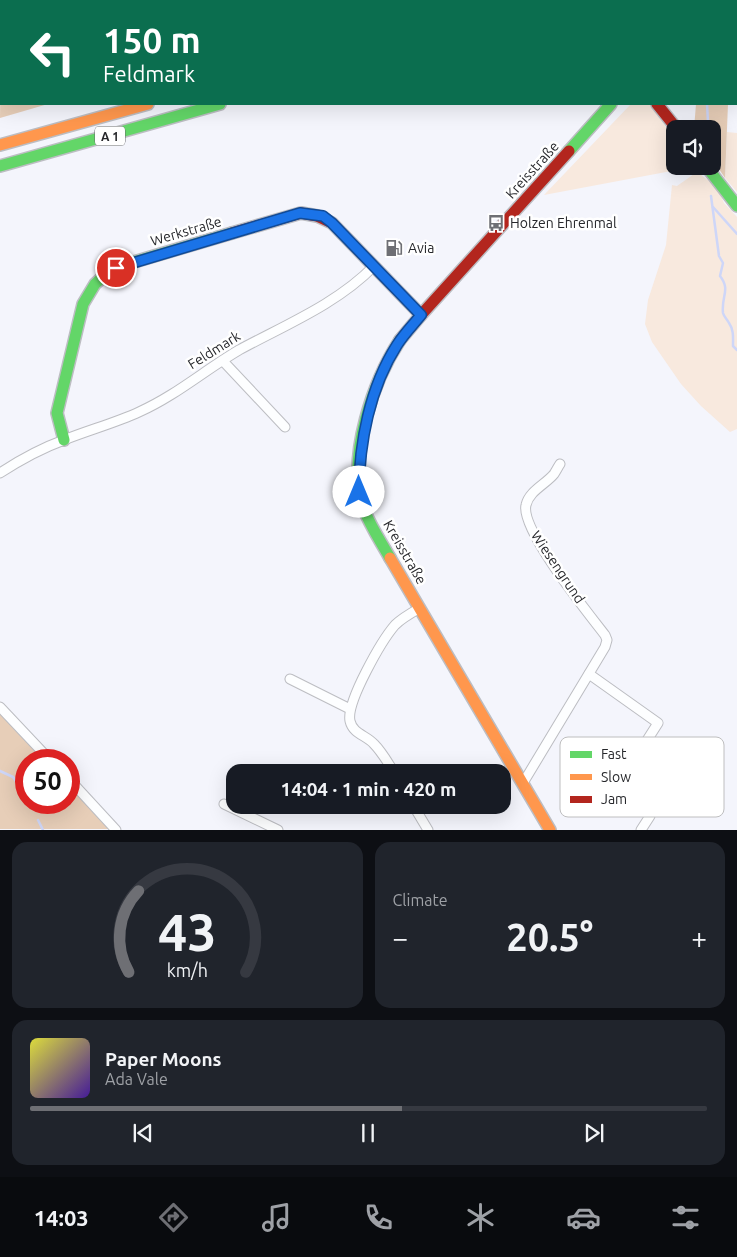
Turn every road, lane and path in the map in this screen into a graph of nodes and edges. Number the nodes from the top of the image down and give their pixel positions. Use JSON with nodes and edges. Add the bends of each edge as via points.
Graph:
{"nodes":[{"id":1,"x":144,"y":105,"type":"edge"},
{"id":2,"x":216,"y":105,"type":"edge"},
{"id":3,"x":610,"y":105,"type":"edge"},
{"id":4,"x":659,"y":105,"type":"edge"},
{"id":5,"x":670,"y":120,"type":"edge"},
{"id":6,"x":0,"y":145,"type":"edge"},
{"id":7,"x":0,"y":166,"type":"edge"},
{"id":8,"x":713,"y":175,"type":"edge"},
{"id":9,"x":737,"y":206,"type":"edge"},
{"id":10,"x":374,"y":266,"type":"junction"},
{"id":11,"x":421,"y":315,"type":"junction"},
{"id":12,"x":223,"y":361,"type":"junction"},
{"id":13,"x":285,"y":427,"type":"dead end"},
{"id":14,"x":64,"y":440,"type":"junction"},
{"id":15,"x":560,"y":464,"type":"dead end"},
{"id":16,"x":0,"y":473,"type":"edge"},
{"id":17,"x":420,"y":608,"type":"junction"},
{"id":18,"x":589,"y":674,"type":"junction"},
{"id":19,"x":290,"y":679,"type":"dead end"},
{"id":20,"x":0,"y":707,"type":"edge"},
{"id":21,"x":350,"y":708,"type":"junction"},
{"id":22,"x":649,"y":737,"type":"edge"},
{"id":23,"x":40,"y":749,"type":"edge"},
{"id":24,"x":388,"y":764,"type":"edge"},
{"id":25,"x":523,"y":783,"type":"junction"},
{"id":26,"x":80,"y":792,"type":"edge"},
{"id":27,"x":224,"y":804,"type":"dead end"},
{"id":28,"x":418,"y":814,"type":"edge"},
{"id":29,"x":649,"y":817,"type":"edge"},
{"id":30,"x":116,"y":830,"type":"edge"},
{"id":31,"x":278,"y":830,"type":"edge"},
{"id":32,"x":428,"y":830,"type":"edge"},
{"id":33,"x":550,"y":830,"type":"edge"},
{"id":34,"x":642,"y":830,"type":"edge"}],
"edges":[{"from":1,"to":6,"type":"main road","number":"A 1"},
{"from":2,"to":7,"type":"main road","number":"A 1"},
{"from":3,"to":11,"type":"main road","name":"Kreisstraße"},
{"from":4,"to":5,"type":"main road"},
{"from":8,"to":9,"type":"main road"},
{"from":10,"to":11,"type":"main road"},
{"from":10,"to":12,"type":"street","name":"Feldmark","via":[[357,282],[326,302]]},
{"from":10,"to":14,"type":"main road","name":"Werkstraße","via":[[323,216],[300,213],[116,268],[100,278],[83,304],[57,413]]},
{"from":11,"to":17,"type":"main road","name":"Kreisstraße","via":[[396,346],[383,374],[369,413],[359,469],[359,492],[365,514]]},
{"from":12,"to":13,"type":"street"},
{"from":12,"to":14,"type":"street","name":"Feldmark","via":[[153,406]]},
{"from":14,"to":16,"type":"street","name":"Feldmark"},
{"from":15,"to":18,"type":"street","name":"Wiesengrund","via":[[528,500],[525,514],[550,560],[605,635],[605,647]]},
{"from":17,"to":21,"type":"street","via":[[395,625],[383,642],[372,658]]},
{"from":17,"to":25,"type":"main road","name":"Kreisstraße"},
{"from":18,"to":22,"type":"street","via":[[658,723]]},
{"from":18,"to":25,"type":"street","name":"Wiesengrund"},
{"from":19,"to":21,"type":"street"},
{"from":20,"to":23,"type":"street"},
{"from":21,"to":24,"type":"street","via":[[353,728],[372,742]]},
{"from":25,"to":33,"type":"main road","name":"Kreisstraße"},
{"from":26,"to":30,"type":"street"},
{"from":27,"to":31,"type":"street"},
{"from":28,"to":32,"type":"street"},
{"from":29,"to":34,"type":"street"}]}
